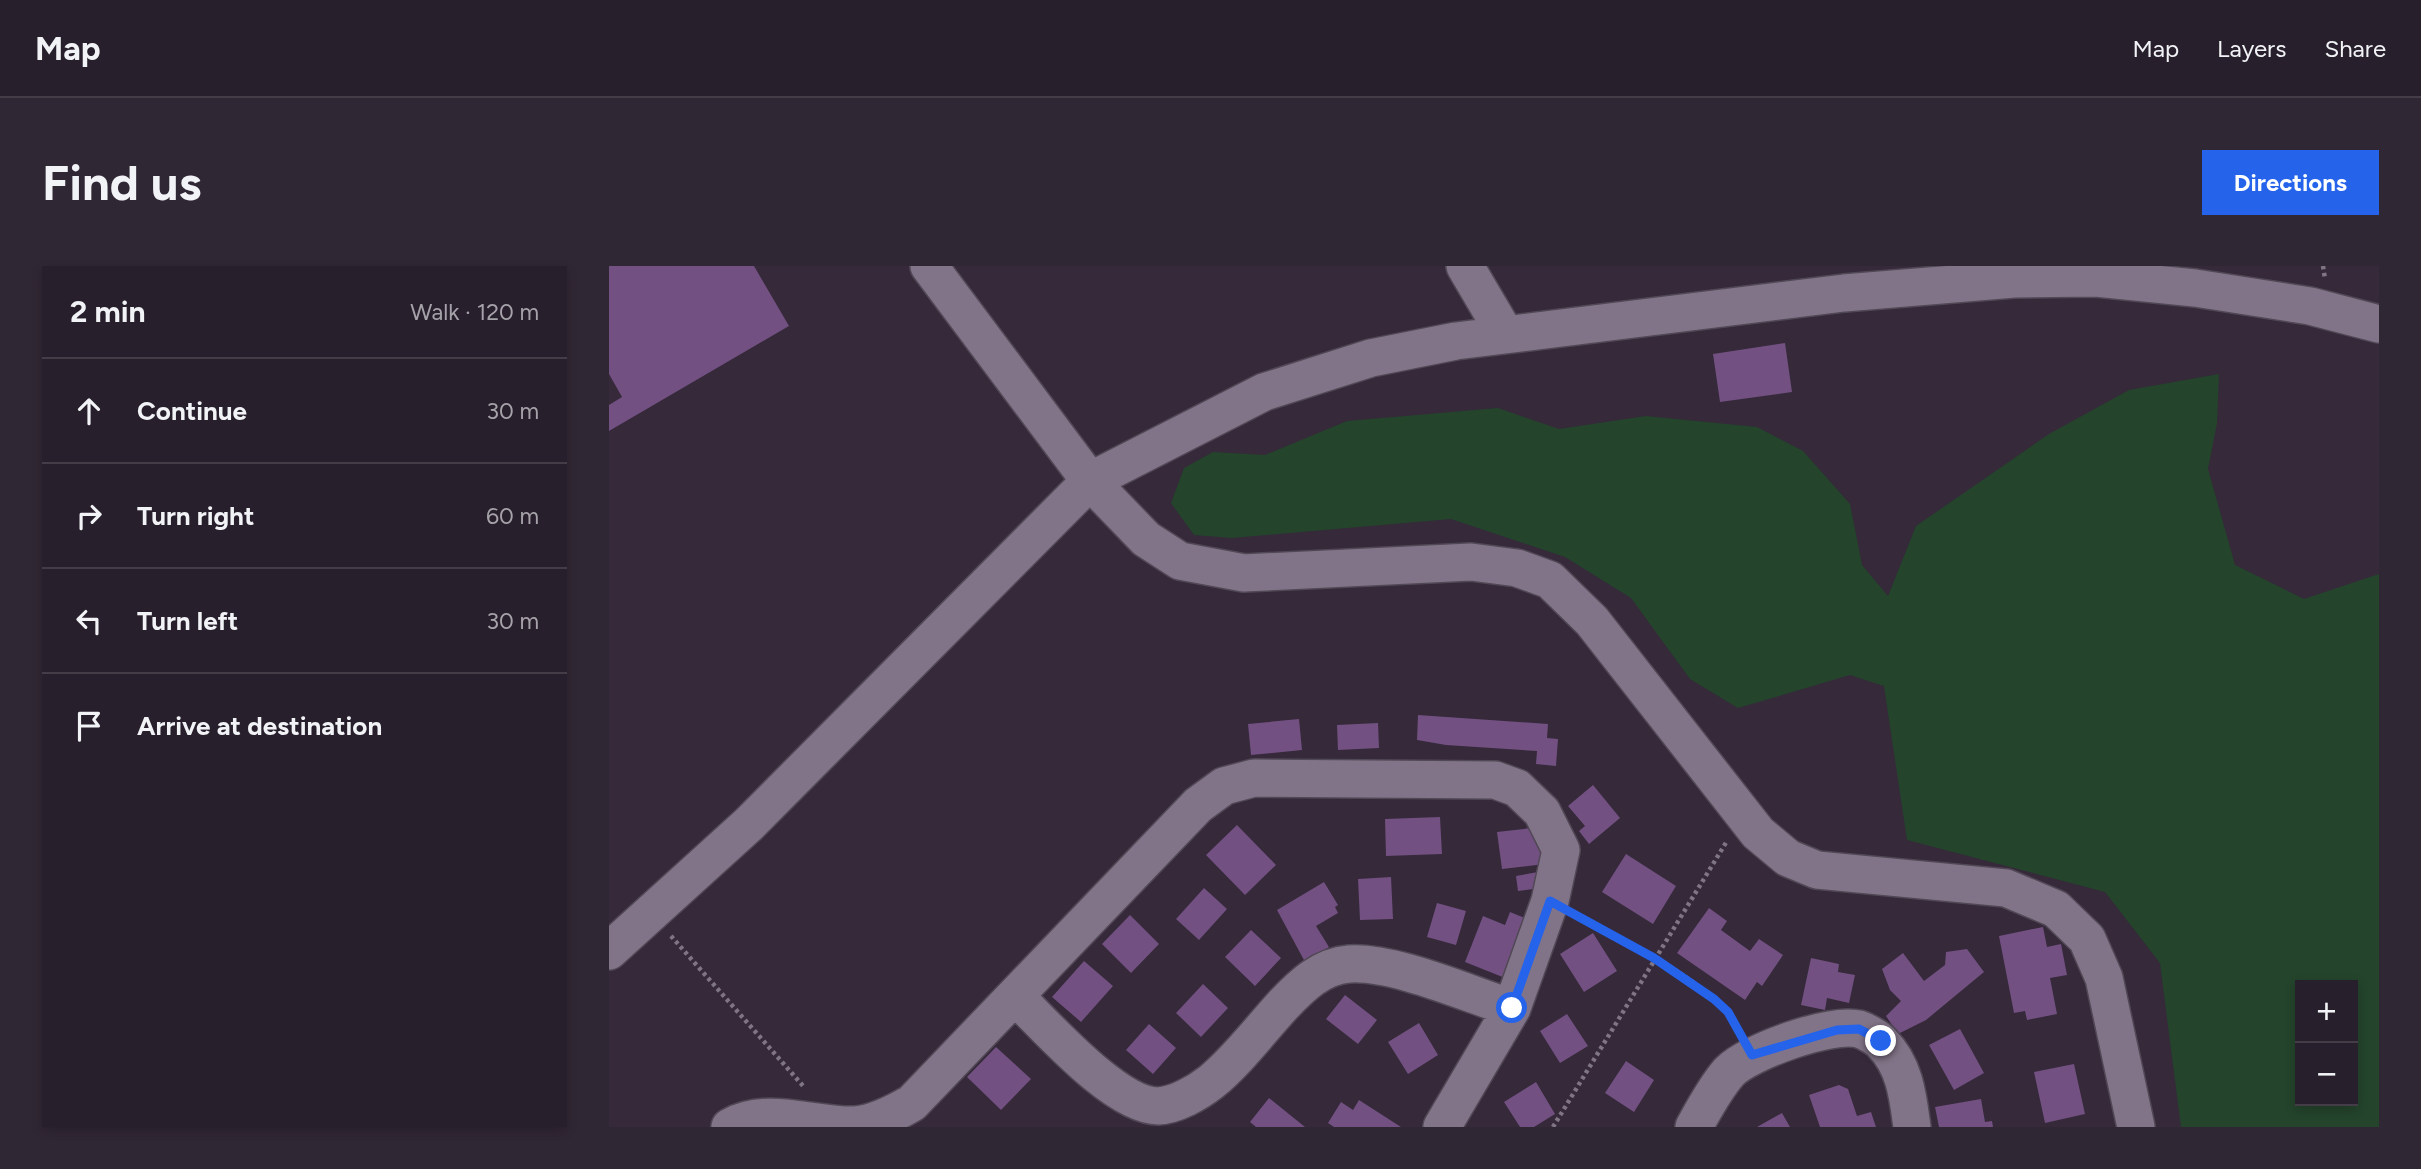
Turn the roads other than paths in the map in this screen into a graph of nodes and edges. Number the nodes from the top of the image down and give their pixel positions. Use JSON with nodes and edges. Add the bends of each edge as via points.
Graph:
{"nodes":[{"id":1,"x":929,"y":266,"type":"edge"},
{"id":2,"x":1465,"y":266,"type":"edge"},
{"id":3,"x":1842,"y":279,"type":"edge"},
{"id":4,"x":2379,"y":324,"type":"edge"},
{"id":5,"x":1505,"y":334,"type":"junction"},
{"id":6,"x":1090,"y":481,"type":"junction"},
{"id":7,"x":609,"y":951,"type":"edge"},
{"id":8,"x":1017,"y":998,"type":"junction"},
{"id":9,"x":1512,"y":1008,"type":"junction"},
{"id":10,"x":730,"y":1127,"type":"edge"},
{"id":11,"x":1442,"y":1127,"type":"edge"},
{"id":12,"x":1694,"y":1127,"type":"edge"},
{"id":13,"x":1912,"y":1127,"type":"edge"},
{"id":14,"x":2136,"y":1127,"type":"edge"}],
"edges":[{"from":1,"to":6,"type":"street"},
{"from":2,"to":5,"type":"street"},
{"from":3,"to":4,"type":"street","via":[[2096,278],[2297,304]]},
{"from":3,"to":5,"type":"street"},
{"from":5,"to":6,"type":"street","via":[[1371,358],[1264,392]]},
{"from":6,"to":7,"type":"street","via":[[749,824]]},
{"from":6,"to":14,"type":"street","via":[[1146,539],[1180,561],[1244,573],[1471,562],[1517,568],[1550,580],[1592,621],[1758,833],[1788,858],[1817,870],[2006,888],[2056,909],[2087,939],[2104,978]]},
{"from":8,"to":9,"type":"street","via":[[1109,1085],[1138,1101],[1158,1105],[1187,1098],[1211,1082],[1299,987],[1327,969],[1349,964],[1385,967]]},
{"from":8,"to":9,"type":"street","via":[[1198,805],[1224,786],[1254,778],[1461,777],[1495,780],[1517,788],[1542,812],[1561,850],[1550,901]]},
{"from":8,"to":10,"type":"street","via":[[912,1103],[890,1116],[855,1126],[762,1119]]},
{"from":9,"to":11,"type":"street"},
{"from":12,"to":13,"type":"street","via":[[1729,1072],[1752,1055],[1812,1036],[1859,1029],[1881,1041],[1902,1071]]}]}
